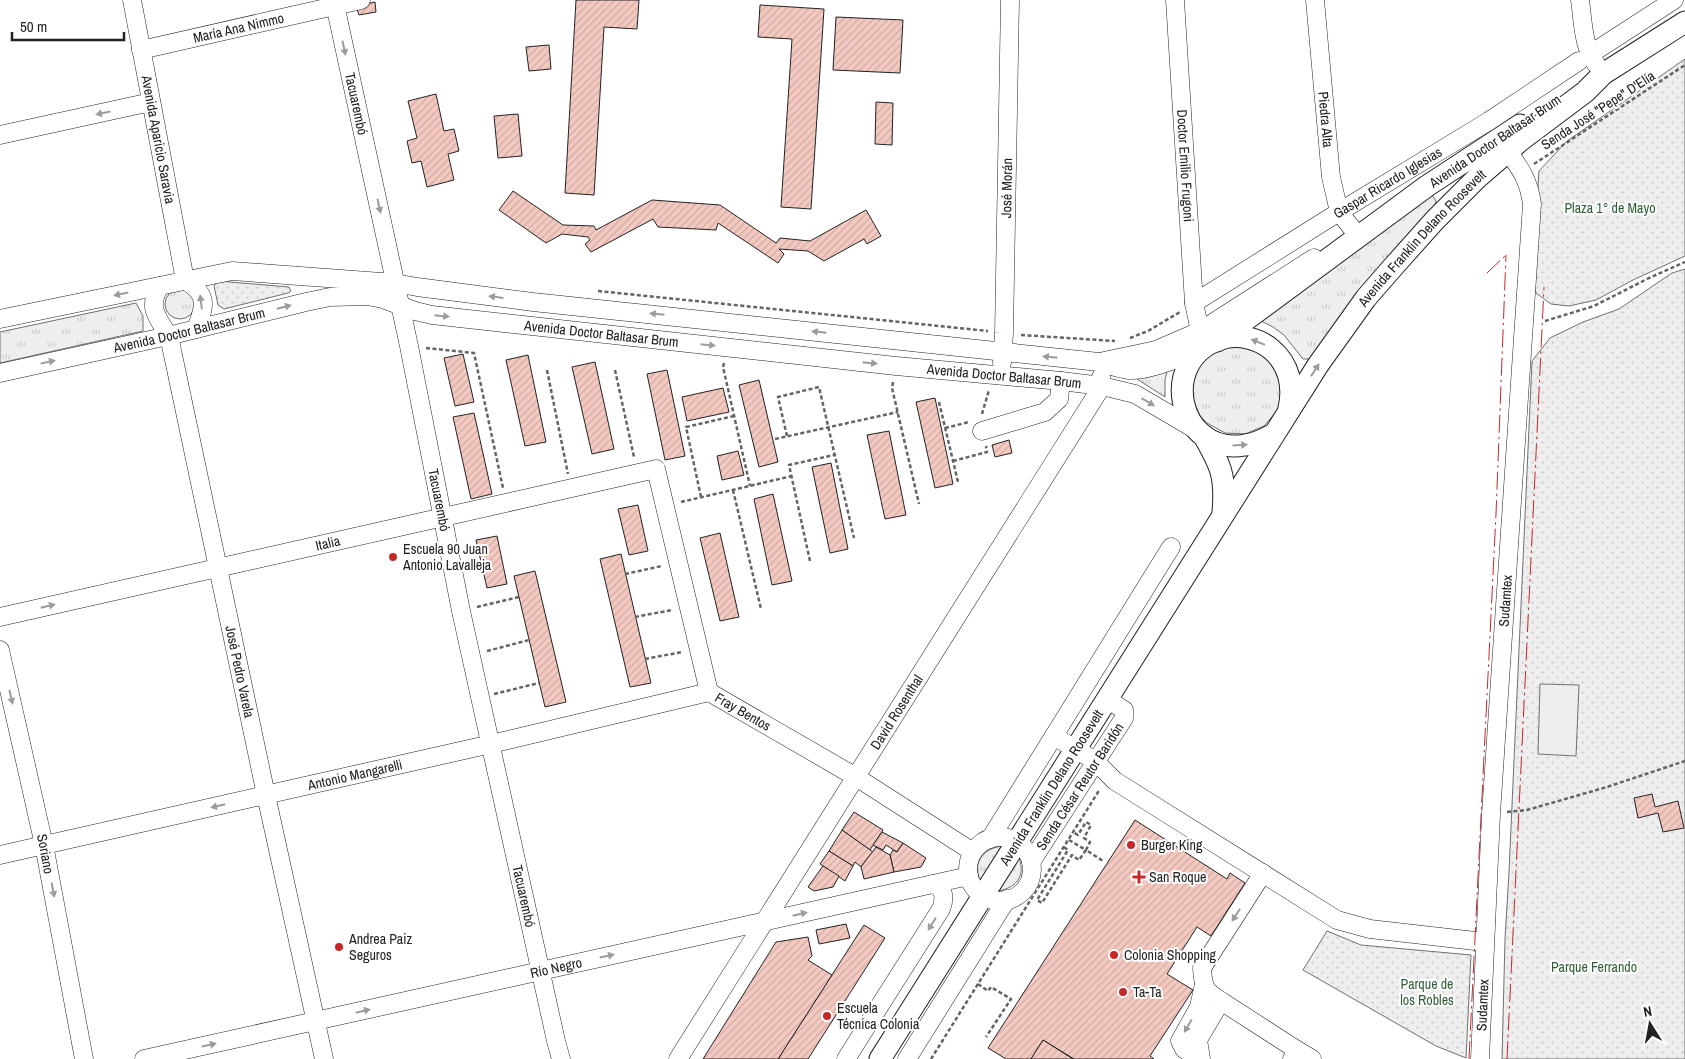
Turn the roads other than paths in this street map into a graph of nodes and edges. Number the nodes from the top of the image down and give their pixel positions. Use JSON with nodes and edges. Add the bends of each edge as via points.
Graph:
{"nodes":[{"id":1,"x":132,"y":0,"type":"edge"},
{"id":2,"x":361,"y":0,"type":"edge"},
{"id":3,"x":1010,"y":0,"type":"edge"},
{"id":4,"x":1175,"y":0,"type":"edge"},
{"id":5,"x":1315,"y":0,"type":"edge"},
{"id":6,"x":1580,"y":0,"type":"edge"},
{"id":7,"x":1673,"y":1,"type":"edge"},
{"id":8,"x":334,"y":3,"type":"edge"},
{"id":9,"x":1684,"y":22,"type":"edge"},
{"id":10,"x":141,"y":50,"type":"junction"},
{"id":11,"x":1584,"y":58,"type":"junction"},
{"id":12,"x":1604,"y":74,"type":"junction"},
{"id":13,"x":151,"y":102,"type":"junction"},
{"id":14,"x":0,"y":135,"type":"edge"},
{"id":15,"x":1498,"y":137,"type":"junction"},
{"id":16,"x":1427,"y":186,"type":"junction"},
{"id":17,"x":1449,"y":205,"type":"junction"},
{"id":18,"x":1339,"y":212,"type":"junction"},
{"id":19,"x":1390,"y":214,"type":"junction"},
{"id":20,"x":1355,"y":232,"type":"junction"},
{"id":21,"x":185,"y":280,"type":"junction"},
{"id":22,"x":395,"y":283,"type":"junction"},
{"id":23,"x":160,"y":286,"type":"junction"},
{"id":24,"x":1194,"y":303,"type":"junction"},
{"id":25,"x":399,"y":306,"type":"junction"},
{"id":26,"x":0,"y":319,"type":"edge"},
{"id":27,"x":196,"y":329,"type":"junction"},
{"id":28,"x":168,"y":336,"type":"junction"},
{"id":29,"x":1206,"y":341,"type":"junction"},
{"id":30,"x":1003,"y":353,"type":"junction"},
{"id":31,"x":1099,"y":362,"type":"junction"},
{"id":32,"x":0,"y":373,"type":"edge"},
{"id":33,"x":1000,"y":376,"type":"junction"},
{"id":34,"x":1061,"y":381,"type":"junction"},
{"id":35,"x":1102,"y":386,"type":"junction"},
{"id":36,"x":1289,"y":411,"type":"junction"},
{"id":37,"x":981,"y":425,"type":"road end"},
{"id":38,"x":1202,"y":434,"type":"junction"},
{"id":39,"x":1274,"y":434,"type":"junction"},
{"id":40,"x":656,"y":469,"type":"joint"},
{"id":41,"x":1223,"y":515,"type":"junction"},
{"id":42,"x":444,"y":516,"type":"junction"},
{"id":43,"x":1200,"y":551,"type":"junction"},
{"id":44,"x":219,"y":568,"type":"junction"},
{"id":45,"x":1142,"y":592,"type":"junction"},
{"id":46,"x":1166,"y":606,"type":"junction"},
{"id":47,"x":0,"y":617,"type":"edge"},
{"id":48,"x":1123,"y":623,"type":"junction"},
{"id":49,"x":1146,"y":637,"type":"junction"},
{"id":50,"x":0,"y":650,"type":"edge"},
{"id":51,"x":709,"y":692,"type":"junction"},
{"id":52,"x":1116,"y":704,"type":"junction"},
{"id":53,"x":1054,"y":736,"type":"junction"},
{"id":54,"x":491,"y":744,"type":"junction"},
{"id":55,"x":1075,"y":749,"type":"junction"},
{"id":56,"x":1095,"y":761,"type":"junction"},
{"id":57,"x":856,"y":777,"type":"junction"},
{"id":58,"x":266,"y":796,"type":"junction"},
{"id":59,"x":990,"y":839,"type":"junction"},
{"id":60,"x":1017,"y":841,"type":"junction"},
{"id":61,"x":44,"y":845,"type":"junction"},
{"id":62,"x":974,"y":852,"type":"junction"},
{"id":63,"x":0,"y":855,"type":"edge"},
{"id":64,"x":1031,"y":862,"type":"junction"},
{"id":65,"x":1263,"y":874,"type":"junction"},
{"id":66,"x":969,"y":876,"type":"junction"},
{"id":67,"x":933,"y":884,"type":"junction"},
{"id":68,"x":983,"y":896,"type":"junction"},
{"id":69,"x":1007,"y":899,"type":"junction"},
{"id":70,"x":764,"y":922,"type":"junction"},
{"id":71,"x":1484,"y":942,"type":"junction"},
{"id":72,"x":540,"y":971,"type":"junction"},
{"id":73,"x":1204,"y":984,"type":"junction"},
{"id":74,"x":1220,"y":1001,"type":"junction"},
{"id":75,"x":316,"y":1022,"type":"junction"},
{"id":76,"x":898,"y":1030,"type":"junction"},
{"id":77,"x":918,"y":1041,"type":"junction"},
{"id":78,"x":1300,"y":1056,"type":"edge"},
{"id":79,"x":84,"y":1059,"type":"edge"},
{"id":80,"x":144,"y":1059,"type":"edge"},
{"id":81,"x":324,"y":1059,"type":"edge"},
{"id":82,"x":561,"y":1059,"type":"edge"},
{"id":83,"x":678,"y":1059,"type":"edge"},
{"id":84,"x":846,"y":1059,"type":"edge"},
{"id":85,"x":880,"y":1059,"type":"edge"},
{"id":86,"x":907,"y":1059,"type":"edge"},
{"id":87,"x":1200,"y":1059,"type":"edge"},
{"id":88,"x":1480,"y":1059,"type":"edge"}],
"edges":[{"from":1,"to":10,"type":"street","name":"Avenida Aparicio Saravia"},
{"from":2,"to":8,"type":"street","name":"María Ana Nimmo"},
{"from":3,"to":30,"type":"street","name":"José Morán"},
{"from":4,"to":24,"type":"street","name":"Doctor Emilio Frugoni"},
{"from":5,"to":18,"type":"street","name":"Piedra Alta","via":[[1331,177]]},
{"from":6,"to":11,"type":"street"},
{"from":7,"to":9,"type":"street"},
{"from":7,"to":11,"type":"street","name":"Gaspar Ricardo Iglesias"},
{"from":8,"to":10,"type":"street","name":"María Ana Nimmo"},
{"from":8,"to":22,"type":"street","name":"Tacuarembó","one_way":true},
{"from":9,"to":12,"type":"main road"},
{"from":10,"to":13,"type":"street","name":"Avenida Aparicio Saravia"},
{"from":11,"to":12,"type":"street"},
{"from":11,"to":15,"type":"street","name":"Gaspar Ricardo Iglesias"},
{"from":12,"to":15,"type":"main road","name":"Avenida Doctor Baltasar Brum","via":[[1582,84]]},
{"from":13,"to":14,"type":"street","one_way":true},
{"from":13,"to":21,"type":"street","name":"Avenida Aparicio Saravia"},
{"from":15,"to":16,"type":"main road","name":"Avenida Doctor Baltasar Brum"},
{"from":15,"to":17,"type":"main road","name":"Avenida Franklin Delano Roosevelt"},
{"from":15,"to":18,"type":"street","name":"Gaspar Ricardo Iglesias"},
{"from":15,"to":71,"type":"street","name":"Sudamtex","via":[[1523,172],[1532,204]]},
{"from":16,"to":17,"type":"main road","via":[[1436,184],[1444,188],[1449,196]]},
{"from":16,"to":19,"type":"main road","name":"Avenida Doctor Baltasar Brum"},
{"from":36,"to":17,"type":"main road","name":"Avenida Franklin Delano Roosevelt","one_way":true,"via":[[1366,298]]},
{"from":18,"to":20,"type":"street","name":"Piedra Alta"},
{"from":18,"to":24,"type":"street","name":"Gaspar Ricardo Iglesias"},
{"from":19,"to":20,"type":"street","name":"Avenida Doctor Baltasar Brum"},
{"from":19,"to":29,"type":"main road","name":"Avenida Doctor Baltasar Brum"},
{"from":20,"to":29,"type":"street","name":"Avenida Doctor Baltasar Brum"},
{"from":21,"to":22,"type":"street","name":"Avenida Doctor Baltasar Brum","via":[[232,271]]},
{"from":21,"to":23,"type":"street","name":"Avenida Doctor Baltasar Brum"},
{"from":27,"to":21,"type":"street","one_way":true,"via":[[203,302],[196,287]]},
{"from":22,"to":25,"type":"street","name":"Tacuarembó"},
{"from":30,"to":22,"type":"street","name":"Avenida Doctor Baltasar Brum","one_way":true,"via":[[533,302]]},
{"from":23,"to":26,"type":"street","name":"Avenida Doctor Baltasar Brum","one_way":true},
{"from":23,"to":28,"type":"street","name":"José Pedro Varela","via":[[154,303],[160,326]]},
{"from":24,"to":29,"type":"street","name":"Doctor Emilio Frugoni"},
{"from":27,"to":25,"type":"street","name":"Avenida Doctor Baltasar Brum","one_way":true,"via":[[330,298],[367,296]]},
{"from":25,"to":33,"type":"street","name":"Avenida Doctor Baltasar Brum","one_way":true,"via":[[432,315]]},
{"from":25,"to":42,"type":"street","name":"Tacuarembó"},
{"from":27,"to":28,"type":"street","name":"Avenida Doctor Baltasar Brum"},
{"from":32,"to":28,"type":"street","name":"Avenida Doctor Baltasar Brum","one_way":true},
{"from":28,"to":44,"type":"street","name":"José Pedro Varela"},
{"from":29,"to":31,"type":"street","name":"Avenida Doctor Baltasar Brum","via":[[1138,369],[1128,370]]},
{"from":36,"to":29,"type":"main road","one_way":true,"via":[[1290,379],[1282,362],[1265,344],[1229,337]]},
{"from":29,"to":38,"type":"main road","via":[[1186,370],[1181,395],[1189,418]]},
{"from":31,"to":30,"type":"street","name":"Avenida Doctor Baltasar Brum","one_way":true},
{"from":30,"to":33,"type":"street","name":"José Morán"},
{"from":31,"to":35,"type":"street"},
{"from":33,"to":34,"type":"street","name":"Avenida Doctor Baltasar Brum"},
{"from":34,"to":35,"type":"street","name":"Avenida Doctor Baltasar Brum"},
{"from":34,"to":37,"type":"street","via":[[1059,399],[1045,412]]},
{"from":35,"to":38,"type":"street","name":"Avenida Doctor Baltasar Brum","one_way":true,"via":[[1135,394]]},
{"from":35,"to":57,"type":"street","name":"David Rosenthal"},
{"from":36,"to":39,"type":"main road","name":"Avenida Franklin Delano Roosevelt"},
{"from":38,"to":39,"type":"main road","one_way":true,"via":[[1215,442],[1234,446],[1253,443]]},
{"from":38,"to":41,"type":"main road","name":"Avenida Franklin Delano Roosevelt","via":[[1222,474],[1225,493]]},
{"from":39,"to":41,"type":"main road","name":"Avenida Franklin Delano Roosevelt"},
{"from":40,"to":42,"type":"street","name":"Italia"},
{"from":40,"to":51,"type":"street","name":"Fray Bentos"},
{"from":41,"to":43,"type":"main road","name":"Avenida Franklin Delano Roosevelt"},
{"from":42,"to":44,"type":"street","name":"Italia"},
{"from":42,"to":54,"type":"street","name":"Tacuarembó","via":[[461,611]]},
{"from":43,"to":45,"type":"street","name":"Avenida Franklin Delano Roosevelt","via":[[1183,559],[1177,559],[1168,551]]},
{"from":43,"to":46,"type":"main road","name":"Avenida Franklin Delano Roosevelt"},
{"from":47,"to":44,"type":"street","name":"Italia","one_way":true},
{"from":44,"to":58,"type":"street","name":"José Pedro Varela"},
{"from":45,"to":46,"type":"street"},
{"from":45,"to":48,"type":"street","name":"Avenida Franklin Delano Roosevelt"},
{"from":46,"to":49,"type":"main road","name":"Avenida Franklin Delano Roosevelt"},
{"from":48,"to":49,"type":"street"},
{"from":48,"to":53,"type":"street","name":"Avenida Franklin Delano Roosevelt"},
{"from":49,"to":52,"type":"main road","name":"Avenida Franklin Delano Roosevelt"},
{"from":50,"to":61,"type":"street","name":"Soriano","one_way":true},
{"from":51,"to":54,"type":"street","name":"Antonio Mangarelli"},
{"from":51,"to":57,"type":"street","name":"Fray Bentos"},
{"from":52,"to":55,"type":"main road","name":"Avenida Franklin Delano Roosevelt"},
{"from":52,"to":56,"type":"street","name":"Senda César Reutor Baridón","via":[[1124,718]]},
{"from":53,"to":55,"type":"street"},
{"from":53,"to":59,"type":"street","name":"Avenida Franklin Delano Roosevelt"},
{"from":54,"to":58,"type":"street","name":"Antonio Mangarelli"},
{"from":54,"to":72,"type":"street","name":"Tacuarembó"},
{"from":55,"to":56,"type":"street"},
{"from":55,"to":60,"type":"main road","name":"Avenida Franklin Delano Roosevelt"},
{"from":56,"to":64,"type":"street","name":"Senda César Reutor Baridón"},
{"from":56,"to":65,"type":"street","via":[[1115,781]]},
{"from":57,"to":62,"type":"street","name":"Fray Bentos"},
{"from":57,"to":70,"type":"street","name":"David Rosenthal"},
{"from":58,"to":61,"type":"street","name":"Antonio Mangarelli","one_way":true},
{"from":58,"to":75,"type":"street","name":"José Pedro Varela"},
{"from":59,"to":60,"type":"street","via":[[1001,837]]},
{"from":59,"to":62,"type":"street","name":"Avenida Franklin Delano Roosevelt"},
{"from":60,"to":64,"type":"street"},
{"from":60,"to":68,"type":"main road","name":"Avenida Franklin Delano Roosevelt"},
{"from":61,"to":63,"type":"street","name":"Antonio Mangarelli"},
{"from":61,"to":79,"type":"street","name":"Soriano","one_way":true},
{"from":62,"to":66,"type":"street","via":[[969,861]]},
{"from":64,"to":69,"type":"street","via":[[1027,886]]},
{"from":65,"to":71,"type":"street","via":[[1337,920],[1370,929]]},
{"from":65,"to":73,"type":"street","one_way":true,"via":[[1202,968]]},
{"from":66,"to":67,"type":"street","name":"Río Negro"},
{"from":66,"to":68,"type":"street"},
{"from":70,"to":67,"type":"street","name":"Río Negro","one_way":true},
{"from":67,"to":84,"type":"street","one_way":true,"via":[[943,891],[944,903]]},
{"from":68,"to":69,"type":"street"},
{"from":68,"to":76,"type":"main road","name":"Avenida Franklin Delano Roosevelt"},
{"from":69,"to":77,"type":"street"},
{"from":72,"to":70,"type":"street","name":"Río Negro","one_way":true},
{"from":70,"to":83,"type":"street","name":"David Rosenthal"},
{"from":71,"to":88,"type":"street","name":"Sudamtex"},
{"from":75,"to":72,"type":"street","name":"Río Negro","one_way":true},
{"from":72,"to":82,"type":"street","name":"Tacuarembó"},
{"from":73,"to":74,"type":"street","via":[[1208,993]]},
{"from":73,"to":87,"type":"street","one_way":true,"via":[[1199,1007],[1180,1042],[1184,1049]]},
{"from":74,"to":78,"type":"street"},
{"from":74,"to":87,"type":"street","via":[[1198,1040]]},
{"from":80,"to":75,"type":"street","name":"Río Negro","one_way":true},
{"from":75,"to":81,"type":"street","name":"José Pedro Varela"},
{"from":76,"to":77,"type":"street"},
{"from":76,"to":85,"type":"main road","name":"Avenida Franklin Delano Roosevelt"},
{"from":77,"to":86,"type":"street"}]}
